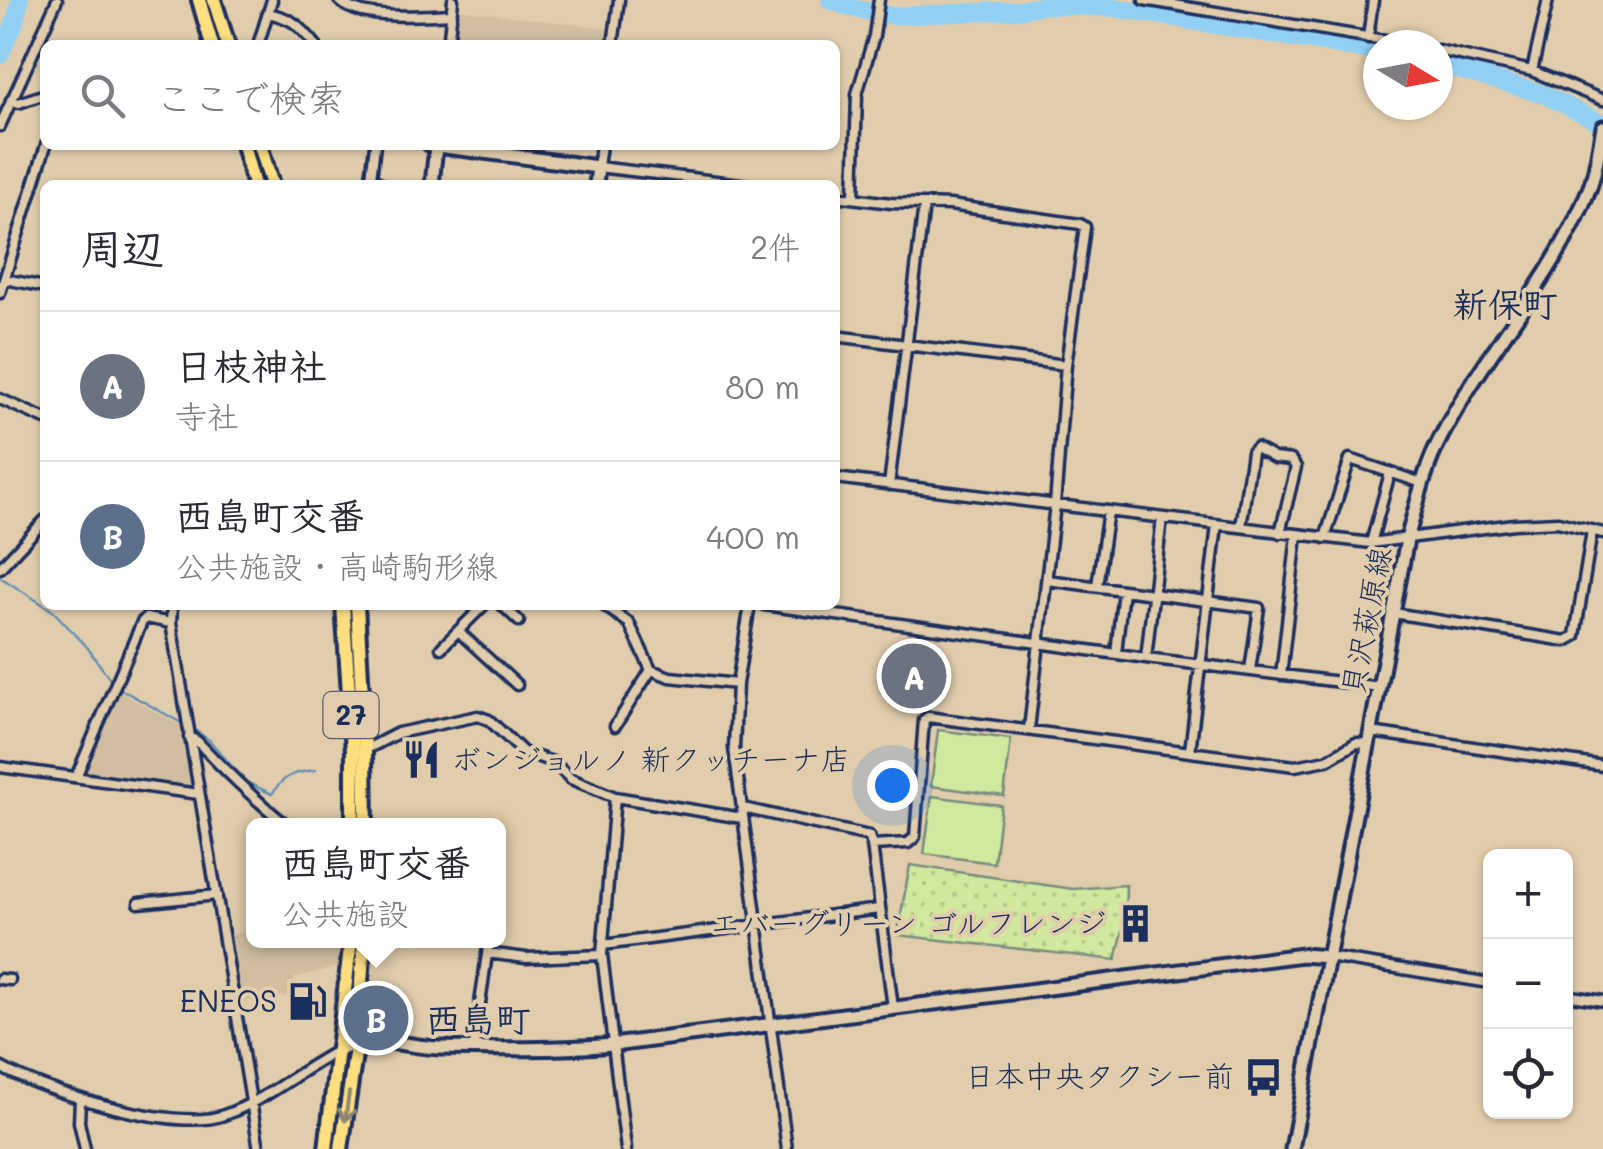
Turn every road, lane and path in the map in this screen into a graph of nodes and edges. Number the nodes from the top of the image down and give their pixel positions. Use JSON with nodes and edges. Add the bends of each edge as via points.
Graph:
{"nodes":[{"id":1,"x":57,"y":0,"type":"edge"},
{"id":2,"x":199,"y":0,"type":"edge"},
{"id":3,"x":214,"y":0,"type":"edge"},
{"id":4,"x":272,"y":0,"type":"edge"},
{"id":5,"x":339,"y":0,"type":"edge"},
{"id":6,"x":453,"y":0,"type":"edge"},
{"id":7,"x":619,"y":0,"type":"edge"},
{"id":8,"x":880,"y":0,"type":"edge"},
{"id":9,"x":1144,"y":0,"type":"edge"},
{"id":10,"x":1373,"y":0,"type":"edge"},
{"id":11,"x":1548,"y":0,"type":"edge"},
{"id":12,"x":267,"y":13,"type":"junction"},
{"id":13,"x":452,"y":14,"type":"junction"},
{"id":14,"x":1369,"y":30,"type":"edge"},
{"id":15,"x":1363,"y":37,"type":"edge"},
{"id":16,"x":211,"y":40,"type":"edge"},
{"id":17,"x":226,"y":40,"type":"edge"},
{"id":18,"x":259,"y":40,"type":"edge"},
{"id":19,"x":312,"y":40,"type":"edge"},
{"id":20,"x":449,"y":40,"type":"edge"},
{"id":21,"x":614,"y":40,"type":"edge"},
{"id":22,"x":1453,"y":53,"type":"edge"},
{"id":23,"x":1532,"y":70,"type":"junction"},
{"id":24,"x":40,"y":96,"type":"edge"},
{"id":25,"x":11,"y":100,"type":"junction"},
{"id":26,"x":1603,"y":100,"type":"edge"},
{"id":27,"x":0,"y":126,"type":"edge"},
{"id":28,"x":1603,"y":127,"type":"edge"},
{"id":29,"x":44,"y":150,"type":"edge"},
{"id":30,"x":244,"y":150,"type":"edge"},
{"id":31,"x":262,"y":150,"type":"edge"},
{"id":32,"x":375,"y":150,"type":"edge"},
{"id":33,"x":434,"y":150,"type":"edge"},
{"id":34,"x":473,"y":150,"type":"edge"},
{"id":35,"x":600,"y":150,"type":"edge"},
{"id":36,"x":598,"y":166,"type":"junction"},
{"id":37,"x":252,"y":180,"type":"edge"},
{"id":38,"x":270,"y":180,"type":"edge"},
{"id":39,"x":375,"y":180,"type":"edge"},
{"id":40,"x":432,"y":180,"type":"edge"},
{"id":41,"x":597,"y":180,"type":"edge"},
{"id":42,"x":710,"y":180,"type":"edge"},
{"id":43,"x":840,"y":197,"type":"edge"},
{"id":44,"x":854,"y":198,"type":"junction"},
{"id":45,"x":924,"y":205,"type":"junction"},
{"id":46,"x":5,"y":279,"type":"junction"},
{"id":47,"x":40,"y":286,"type":"edge"},
{"id":48,"x":0,"y":293,"type":"edge"},
{"id":49,"x":840,"y":337,"type":"edge"},
{"id":50,"x":907,"y":346,"type":"junction"},
{"id":51,"x":1066,"y":365,"type":"junction"},
{"id":52,"x":0,"y":399,"type":"edge"},
{"id":53,"x":40,"y":417,"type":"edge"},
{"id":54,"x":1390,"y":472,"type":"junction"},
{"id":55,"x":840,"y":479,"type":"edge"},
{"id":56,"x":1422,"y":483,"type":"junction"},
{"id":57,"x":889,"y":484,"type":"junction"},
{"id":58,"x":1055,"y":505,"type":"junction"},
{"id":59,"x":1108,"y":511,"type":"junction"},
{"id":60,"x":1162,"y":518,"type":"junction"},
{"id":61,"x":40,"y":525,"type":"edge"},
{"id":62,"x":1217,"y":525,"type":"junction"},
{"id":63,"x":1240,"y":527,"type":"junction"},
{"id":64,"x":1592,"y":531,"type":"junction"},
{"id":65,"x":1280,"y":533,"type":"junction"},
{"id":66,"x":1603,"y":533,"type":"edge"},
{"id":67,"x":1297,"y":535,"type":"junction"},
{"id":68,"x":1325,"y":538,"type":"junction"},
{"id":69,"x":1407,"y":539,"type":"junction"},
{"id":70,"x":1371,"y":543,"type":"junction"},
{"id":71,"x":0,"y":568,"type":"edge"},
{"id":72,"x":1047,"y":580,"type":"junction"},
{"id":73,"x":1097,"y":586,"type":"junction"},
{"id":74,"x":1123,"y":590,"type":"junction"},
{"id":75,"x":1152,"y":595,"type":"junction"},
{"id":76,"x":1208,"y":601,"type":"junction"},
{"id":77,"x":172,"y":610,"type":"edge"},
{"id":78,"x":343,"y":610,"type":"edge"},
{"id":79,"x":357,"y":610,"type":"edge"},
{"id":80,"x":479,"y":610,"type":"edge"},
{"id":81,"x":507,"y":610,"type":"edge"},
{"id":82,"x":610,"y":610,"type":"edge"},
{"id":83,"x":749,"y":610,"type":"edge"},
{"id":84,"x":801,"y":610,"type":"edge"},
{"id":85,"x":1393,"y":613,"type":"junction"},
{"id":86,"x":518,"y":621,"type":"dead end"},
{"id":87,"x":171,"y":623,"type":"junction"},
{"id":88,"x":459,"y":632,"type":"junction"},
{"id":89,"x":1038,"y":642,"type":"junction"},
{"id":90,"x":440,"y":648,"type":"dead end"},
{"id":91,"x":1116,"y":653,"type":"junction"},
{"id":92,"x":1146,"y":658,"type":"junction"},
{"id":93,"x":1201,"y":664,"type":"junction"},
{"id":94,"x":651,"y":670,"type":"junction"},
{"id":95,"x":1250,"y":670,"type":"junction"},
{"id":96,"x":1281,"y":676,"type":"junction"},
{"id":97,"x":736,"y":684,"type":"junction"},
{"id":98,"x":517,"y":685,"type":"dead end"},
{"id":99,"x":1380,"y":687,"type":"junction"},
{"id":100,"x":616,"y":726,"type":"dead end"},
{"id":101,"x":1029,"y":730,"type":"junction"},
{"id":102,"x":189,"y":736,"type":"junction"},
{"id":103,"x":1370,"y":738,"type":"junction"},
{"id":104,"x":365,"y":750,"type":"junction"},
{"id":105,"x":1190,"y":751,"type":"junction"},
{"id":106,"x":1603,"y":766,"type":"edge"},
{"id":107,"x":0,"y":767,"type":"edge"},
{"id":108,"x":76,"y":778,"type":"junction"},
{"id":109,"x":199,"y":794,"type":"junction"},
{"id":110,"x":615,"y":797,"type":"junction"},
{"id":111,"x":742,"y":814,"type":"junction"},
{"id":112,"x":280,"y":818,"type":"edge"},
{"id":113,"x":352,"y":818,"type":"edge"},
{"id":114,"x":366,"y":818,"type":"edge"},
{"id":115,"x":872,"y":844,"type":"junction"},
{"id":116,"x":217,"y":895,"type":"junction"},
{"id":117,"x":139,"y":903,"type":"dead end"},
{"id":118,"x":879,"y":909,"type":"junction"},
{"id":119,"x":756,"y":926,"type":"junction"},
{"id":120,"x":349,"y":948,"type":"edge"},
{"id":121,"x":363,"y":948,"type":"edge"},
{"id":122,"x":488,"y":948,"type":"edge"},
{"id":123,"x":602,"y":950,"type":"junction"},
{"id":124,"x":487,"y":953,"type":"junction"},
{"id":125,"x":1328,"y":957,"type":"junction"},
{"id":126,"x":1483,"y":982,"type":"edge"},
{"id":127,"x":1573,"y":996,"type":"edge"},
{"id":128,"x":1603,"y":1001,"type":"edge"},
{"id":129,"x":893,"y":1008,"type":"junction"},
{"id":130,"x":770,"y":1025,"type":"junction"},
{"id":131,"x":357,"y":1041,"type":"junction"},
{"id":132,"x":614,"y":1045,"type":"junction"},
{"id":133,"x":474,"y":1046,"type":"junction"},
{"id":134,"x":340,"y":1050,"type":"junction"},
{"id":135,"x":0,"y":1067,"type":"edge"},
{"id":136,"x":80,"y":1100,"type":"junction"},
{"id":137,"x":251,"y":1104,"type":"junction"},
{"id":138,"x":85,"y":1149,"type":"edge"},
{"id":139,"x":259,"y":1149,"type":"edge"},
{"id":140,"x":326,"y":1149,"type":"edge"},
{"id":141,"x":341,"y":1149,"type":"edge"},
{"id":142,"x":626,"y":1149,"type":"edge"},
{"id":143,"x":787,"y":1149,"type":"edge"},
{"id":144,"x":1292,"y":1149,"type":"edge"}],
"edges":[{"from":1,"to":25,"type":"street"},
{"from":2,"to":16,"type":"main road"},
{"from":3,"to":17,"type":"main road"},
{"from":4,"to":12,"type":"street"},
{"from":5,"to":13,"type":"street","via":[[346,8],[385,15]]},
{"from":6,"to":13,"type":"street"},
{"from":7,"to":21,"type":"street"},
{"from":8,"to":44,"type":"street","via":[[857,94]]},
{"from":9,"to":15,"type":"street"},
{"from":10,"to":14,"type":"street"},
{"from":11,"to":23,"type":"street"},
{"from":12,"to":18,"type":"street"},
{"from":12,"to":19,"type":"street","via":[[299,23]]},
{"from":13,"to":20,"type":"street"},
{"from":22,"to":23,"type":"street"},
{"from":23,"to":26,"type":"street"},
{"from":24,"to":25,"type":"street"},
{"from":25,"to":27,"type":"street"},
{"from":28,"to":56,"type":"street","name":"貝沢萩原線","via":[[1590,185],[1556,255],[1442,434]]},
{"from":29,"to":46,"type":"street"},
{"from":30,"to":37,"type":"main road"},
{"from":31,"to":38,"type":"main road"},
{"from":32,"to":39,"type":"street"},
{"from":33,"to":40,"type":"street"},
{"from":34,"to":36,"type":"street"},
{"from":35,"to":36,"type":"street"},
{"from":36,"to":41,"type":"street"},
{"from":36,"to":42,"type":"street"},
{"from":43,"to":44,"type":"street"},
{"from":44,"to":45,"type":"street"},
{"from":45,"to":50,"type":"street"},
{"from":45,"to":51,"type":"street","via":[[1085,228]]},
{"from":46,"to":47,"type":"street"},
{"from":46,"to":48,"type":"street"},
{"from":49,"to":50,"type":"street"},
{"from":50,"to":51,"type":"street"},
{"from":50,"to":57,"type":"street"},
{"from":51,"to":58,"type":"street"},
{"from":52,"to":53,"type":"street"},
{"from":54,"to":56,"type":"street"},
{"from":54,"to":68,"type":"street","via":[[1350,459]]},
{"from":54,"to":70,"type":"street"},
{"from":55,"to":57,"type":"street"},
{"from":56,"to":69,"type":"street","name":"貝沢萩原線"},
{"from":57,"to":58,"type":"street"},
{"from":58,"to":59,"type":"street"},
{"from":58,"to":72,"type":"street"},
{"from":59,"to":60,"type":"street"},
{"from":59,"to":73,"type":"street"},
{"from":60,"to":62,"type":"street"},
{"from":60,"to":75,"type":"street"},
{"from":61,"to":71,"type":"street"},
{"from":62,"to":63,"type":"street"},
{"from":62,"to":76,"type":"street"},
{"from":63,"to":65,"type":"street"},
{"from":63,"to":65,"type":"street","via":[[1256,448],[1296,467]]},
{"from":64,"to":66,"type":"street"},
{"from":64,"to":69,"type":"street","via":[[1558,522]]},
{"from":64,"to":85,"type":"street","via":[[1575,636],[1566,640]]},
{"from":65,"to":67,"type":"street"},
{"from":67,"to":68,"type":"street"},
{"from":67,"to":96,"type":"street"},
{"from":68,"to":70,"type":"street"},
{"from":69,"to":70,"type":"street"},
{"from":69,"to":85,"type":"street","name":"貝沢萩原線"},
{"from":72,"to":73,"type":"street"},
{"from":72,"to":89,"type":"street"},
{"from":73,"to":74,"type":"street"},
{"from":74,"to":75,"type":"street"},
{"from":74,"to":91,"type":"street"},
{"from":75,"to":76,"type":"street"},
{"from":75,"to":92,"type":"street"},
{"from":76,"to":93,"type":"street"},
{"from":76,"to":95,"type":"street","via":[[1260,608]]},
{"from":77,"to":87,"type":"street"},
{"from":78,"to":113,"type":"main road","number":"27"},
{"from":79,"to":104,"type":"main road","number":"27"},
{"from":80,"to":88,"type":"street"},
{"from":81,"to":86,"type":"street"},
{"from":82,"to":94,"type":"street","via":[[629,623]]},
{"from":83,"to":97,"type":"street"},
{"from":84,"to":89,"type":"street"},
{"from":85,"to":99,"type":"street","name":"貝沢萩原線"},
{"from":87,"to":102,"type":"street"},
{"from":87,"to":108,"type":"street","via":[[142,622]]},
{"from":88,"to":90,"type":"street"},
{"from":88,"to":98,"type":"street"},
{"from":89,"to":91,"type":"street"},
{"from":89,"to":101,"type":"street"},
{"from":91,"to":92,"type":"street"},
{"from":92,"to":93,"type":"street"},
{"from":93,"to":95,"type":"street"},
{"from":93,"to":105,"type":"street"},
{"from":94,"to":97,"type":"street"},
{"from":94,"to":100,"type":"street"},
{"from":95,"to":96,"type":"street"},
{"from":96,"to":99,"type":"street"},
{"from":97,"to":111,"type":"street"},
{"from":99,"to":103,"type":"street","name":"貝沢萩原線"},
{"from":101,"to":105,"type":"street"},
{"from":101,"to":115,"type":"street","via":[[928,717],[915,837],[908,844]]},
{"from":102,"to":109,"type":"street"},
{"from":102,"to":112,"type":"street"},
{"from":103,"to":105,"type":"street","via":[[1327,760],[1296,766]]},
{"from":103,"to":106,"type":"street"},
{"from":103,"to":125,"type":"street","name":"貝沢萩原線"},
{"from":104,"to":110,"type":"street","via":[[398,734],[478,716],[523,752]]},
{"from":104,"to":114,"type":"main road","number":"27"},
{"from":107,"to":108,"type":"street"},
{"from":108,"to":109,"type":"street"},
{"from":109,"to":116,"type":"street"},
{"from":110,"to":111,"type":"street"},
{"from":110,"to":123,"type":"street"},
{"from":111,"to":115,"type":"street","via":[[869,836]]},
{"from":111,"to":119,"type":"street"},
{"from":115,"to":118,"type":"street"},
{"from":116,"to":117,"type":"street"},
{"from":116,"to":137,"type":"street"},
{"from":118,"to":119,"type":"street"},
{"from":118,"to":129,"type":"street"},
{"from":119,"to":123,"type":"street"},
{"from":119,"to":130,"type":"street"},
{"from":120,"to":134,"type":"main road"},
{"from":121,"to":131,"type":"main road"},
{"from":122,"to":124,"type":"street"},
{"from":123,"to":124,"type":"street","via":[[526,958]]},
{"from":123,"to":132,"type":"street"},
{"from":124,"to":133,"type":"street"},
{"from":125,"to":126,"type":"street"},
{"from":125,"to":129,"type":"street","via":[[1302,955]]},
{"from":125,"to":144,"type":"street","name":"貝沢萩原線"},
{"from":127,"to":128,"type":"street"},
{"from":129,"to":130,"type":"street"},
{"from":130,"to":132,"type":"street"},
{"from":130,"to":143,"type":"street"},
{"from":131,"to":133,"type":"street"},
{"from":131,"to":134,"type":"street"},
{"from":131,"to":141,"type":"main road","one_way":true},
{"from":132,"to":133,"type":"street"},
{"from":132,"to":142,"type":"street"},
{"from":134,"to":137,"type":"street"},
{"from":134,"to":140,"type":"main road"},
{"from":135,"to":136,"type":"street"},
{"from":136,"to":137,"type":"street","via":[[194,1120]]},
{"from":136,"to":138,"type":"street"},
{"from":137,"to":139,"type":"street"}]}
